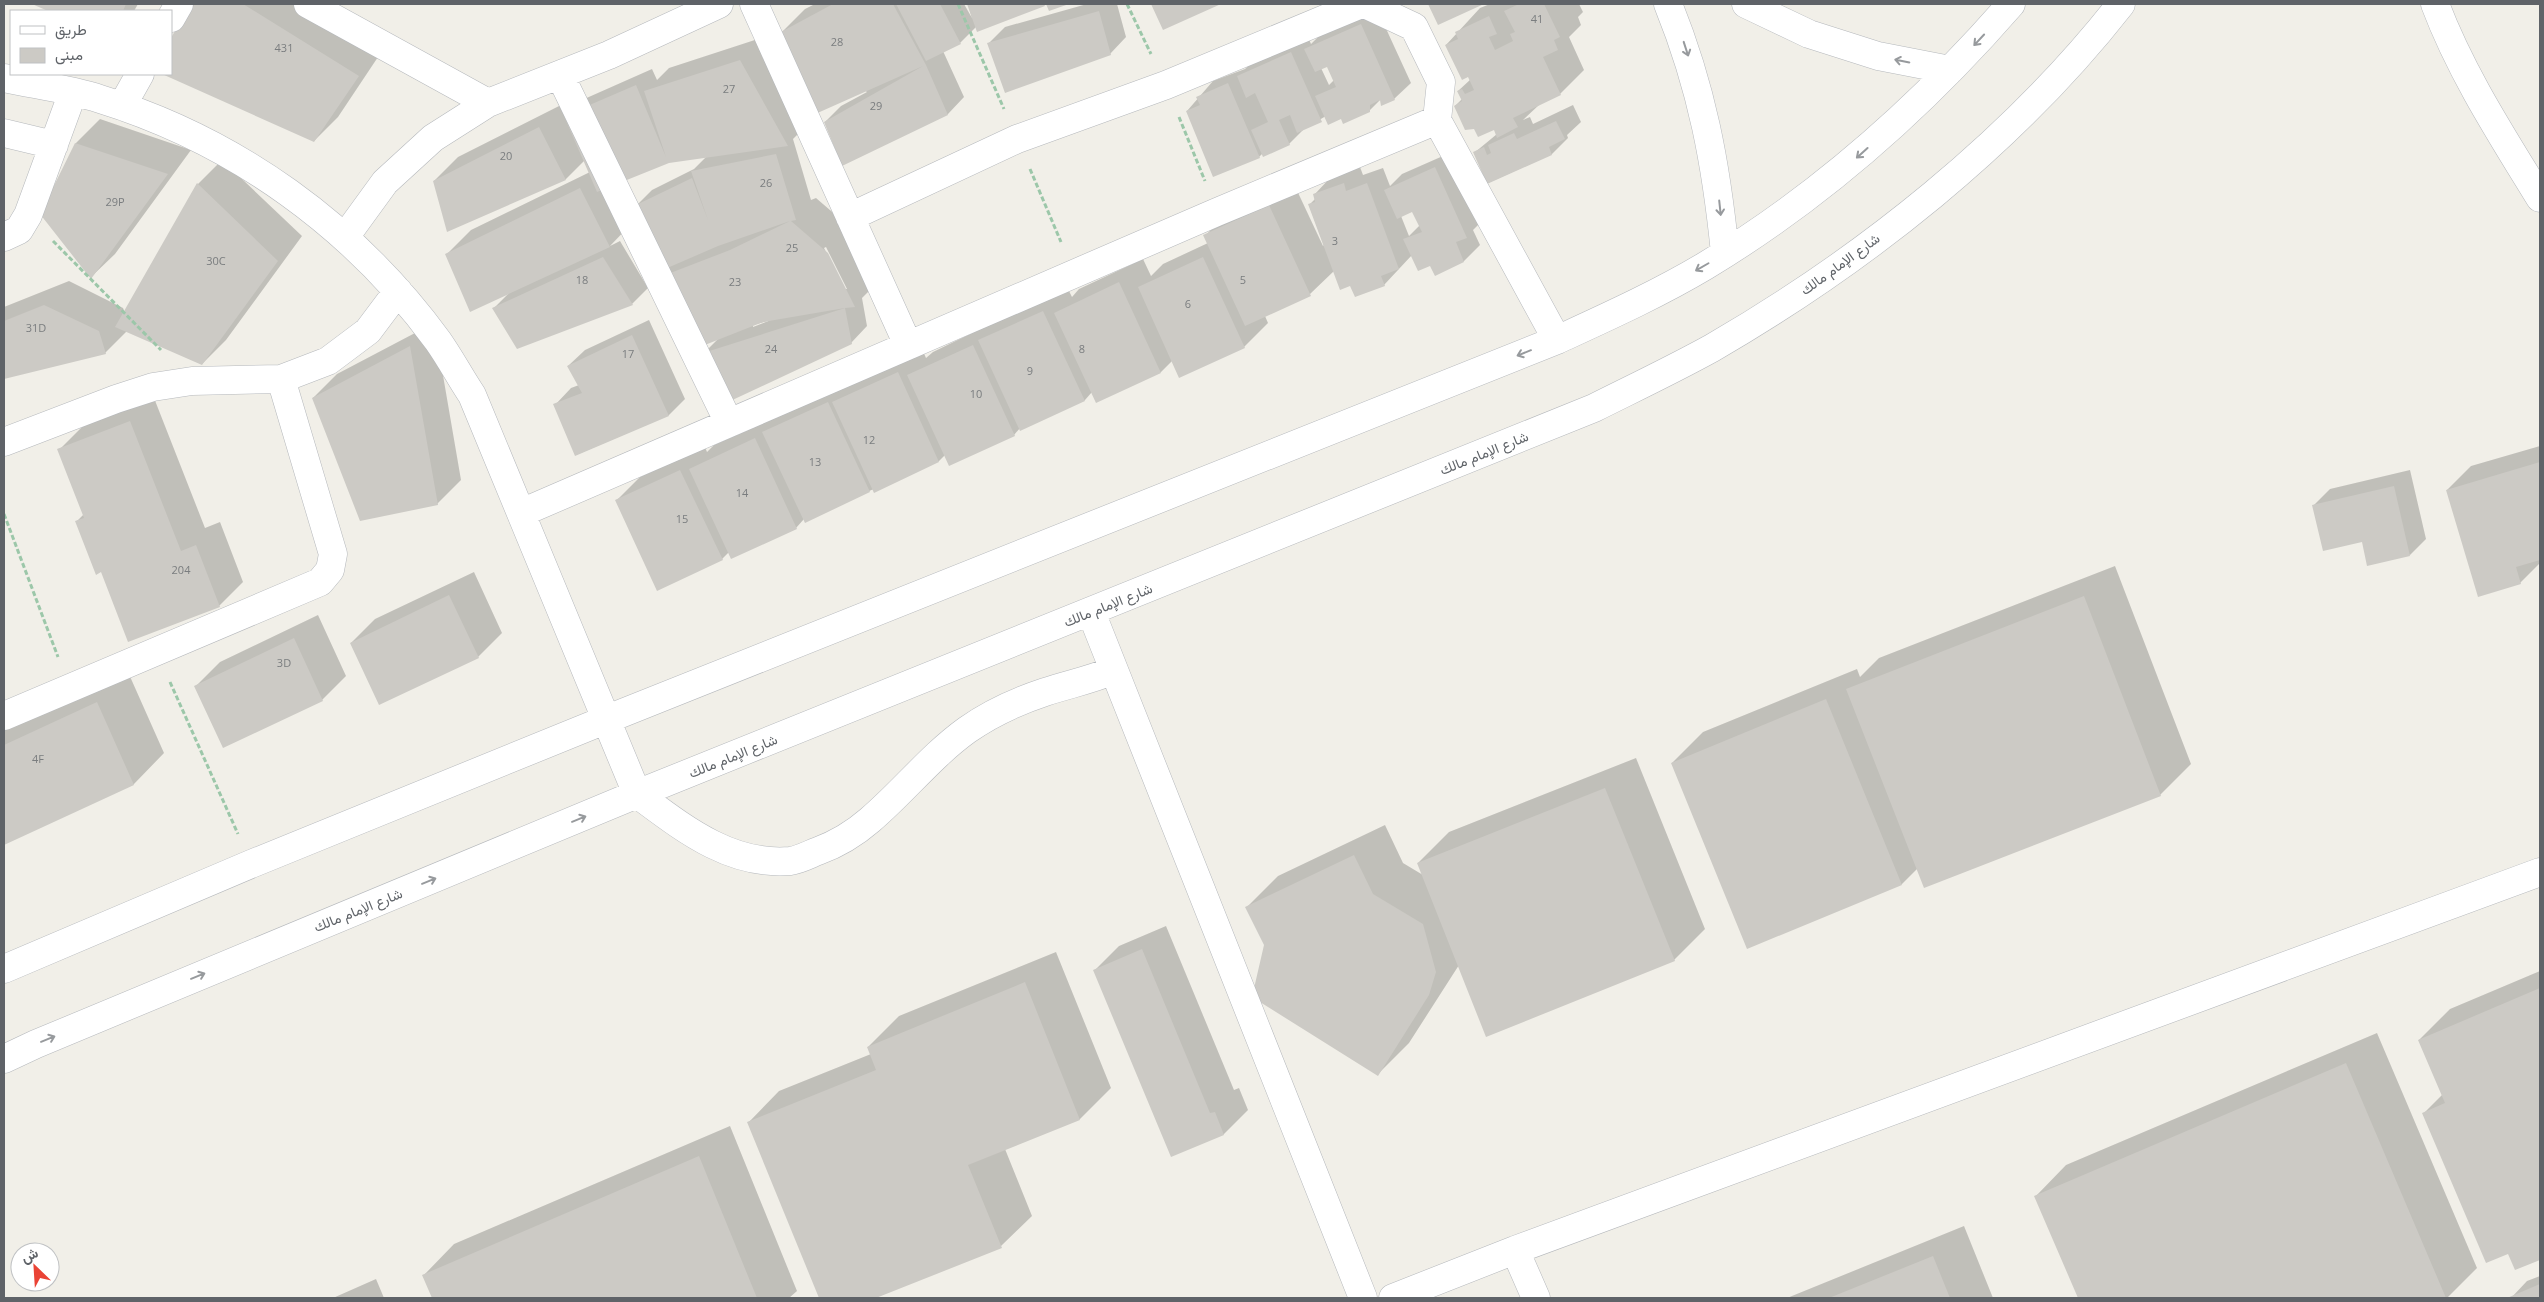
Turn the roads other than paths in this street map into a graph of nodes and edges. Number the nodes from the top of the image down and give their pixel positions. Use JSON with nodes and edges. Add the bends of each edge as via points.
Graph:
{"nodes":[{"id":1,"x":179,"y":4,"type":"edge"},
{"id":2,"x":308,"y":4,"type":"edge"},
{"id":3,"x":718,"y":4,"type":"edge"},
{"id":4,"x":754,"y":4,"type":"edge"},
{"id":5,"x":1361,"y":4,"type":"edge"},
{"id":6,"x":1365,"y":4,"type":"edge"},
{"id":7,"x":1668,"y":4,"type":"edge"},
{"id":8,"x":1746,"y":4,"type":"edge"},
{"id":9,"x":2011,"y":4,"type":"edge"},
{"id":10,"x":2121,"y":4,"type":"edge"},
{"id":11,"x":2435,"y":4,"type":"edge"},
{"id":12,"x":172,"y":16,"type":"edge"},
{"id":13,"x":1950,"y":70,"type":"junction"},
{"id":14,"x":139,"y":75,"type":"edge"},
{"id":15,"x":560,"y":75,"type":"junction"},
{"id":16,"x":4,"y":78,"type":"edge"},
{"id":17,"x":73,"y":92,"type":"junction"},
{"id":18,"x":488,"y":103,"type":"junction"},
{"id":19,"x":122,"y":106,"type":"junction"},
{"id":20,"x":1437,"y":120,"type":"junction"},
{"id":21,"x":4,"y":132,"type":"edge"},
{"id":22,"x":54,"y":145,"type":"junction"},
{"id":23,"x":2540,"y":198,"type":"edge"},
{"id":24,"x":850,"y":217,"type":"junction"},
{"id":25,"x":4,"y":237,"type":"edge"},
{"id":26,"x":345,"y":237,"type":"junction"},
{"id":27,"x":1725,"y":253,"type":"junction"},
{"id":28,"x":398,"y":291,"type":"junction"},
{"id":29,"x":1557,"y":340,"type":"junction"},
{"id":30,"x":908,"y":346,"type":"junction"},
{"id":31,"x":281,"y":379,"type":"junction"},
{"id":32,"x":729,"y":423,"type":"junction"},
{"id":33,"x":4,"y":442,"type":"edge"},
{"id":34,"x":521,"y":513,"type":"junction"},
{"id":35,"x":1091,"y":612,"type":"junction"},
{"id":36,"x":1114,"y":670,"type":"junction"},
{"id":37,"x":4,"y":716,"type":"edge"},
{"id":38,"x":605,"y":720,"type":"junction"},
{"id":39,"x":638,"y":794,"type":"junction"},
{"id":40,"x":2540,"y":872,"type":"edge"},
{"id":41,"x":4,"y":969,"type":"edge"},
{"id":42,"x":4,"y":1060,"type":"edge"},
{"id":43,"x":1516,"y":1250,"type":"junction"},
{"id":44,"x":1363,"y":1298,"type":"edge"},
{"id":45,"x":1393,"y":1298,"type":"edge"},
{"id":46,"x":1536,"y":1298,"type":"edge"}],
"edges":[{"from":1,"to":12,"type":"street"},
{"from":2,"to":18,"type":"street"},
{"from":3,"to":15,"type":"street"},
{"from":4,"to":24,"type":"street"},
{"from":5,"to":24,"type":"street","via":[[1166,85],[1017,139]]},
{"from":6,"to":20,"type":"street","via":[[1414,27],[1441,82]]},
{"from":7,"to":27,"type":"street","one_way":true,"via":[[1685,44],[1704,113],[1718,182]]},
{"from":13,"to":8,"type":"street","one_way":true,"via":[[1869,53],[1809,34]]},
{"from":9,"to":13,"type":"street","one_way":true},
{"from":10,"to":35,"type":"street","name":"شارع الإمام مالك","via":[[2024,112],[1928,200],[1823,279],[1712,348],[1594,408]]},
{"from":11,"to":23,"type":"street","via":[[2468,75]]},
{"from":13,"to":27,"type":"street","one_way":true,"via":[[1849,164],[1774,221]]},
{"from":14,"to":19,"type":"street"},
{"from":15,"to":18,"type":"street"},
{"from":15,"to":32,"type":"street"},
{"from":16,"to":17,"type":"street"},
{"from":17,"to":19,"type":"street"},
{"from":17,"to":22,"type":"street"},
{"from":18,"to":26,"type":"street","via":[[433,138],[385,182]]},
{"from":19,"to":26,"type":"street","via":[[183,130],[241,160],[295,196]]},
{"from":20,"to":29,"type":"street"},
{"from":20,"to":30,"type":"street"},
{"from":21,"to":22,"type":"street"},
{"from":22,"to":25,"type":"street","via":[[28,215],[19,230]]},
{"from":24,"to":30,"type":"street"},
{"from":26,"to":28,"type":"street"},
{"from":27,"to":29,"type":"street","one_way":true,"via":[[1632,306]]},
{"from":28,"to":31,"type":"street","via":[[368,332],[328,361]]},
{"from":28,"to":34,"type":"street","via":[[438,341],[472,395]]},
{"from":29,"to":38,"type":"street","one_way":true},
{"from":30,"to":32,"type":"street"},
{"from":31,"to":33,"type":"street","via":[[192,382],[153,387]]},
{"from":31,"to":37,"type":"street","via":[[330,540],[333,554],[330,570],[320,582]]},
{"from":32,"to":34,"type":"street"},
{"from":34,"to":38,"type":"street"},
{"from":35,"to":36,"type":"street"},
{"from":35,"to":39,"type":"street","name":"شارع الإمام مالك"},
{"from":36,"to":39,"type":"street","via":[[1092,680],[1047,691],[996,712],[938,753],[869,821],[836,844],[792,861],[760,861],[732,854],[688,832]]},
{"from":36,"to":44,"type":"street"},
{"from":38,"to":39,"type":"street"},
{"from":38,"to":41,"type":"street"},
{"from":42,"to":39,"type":"street","name":"شارع الإمام مالك","one_way":true},
{"from":40,"to":43,"type":"street"},
{"from":43,"to":45,"type":"street"},
{"from":43,"to":46,"type":"street"}]}
